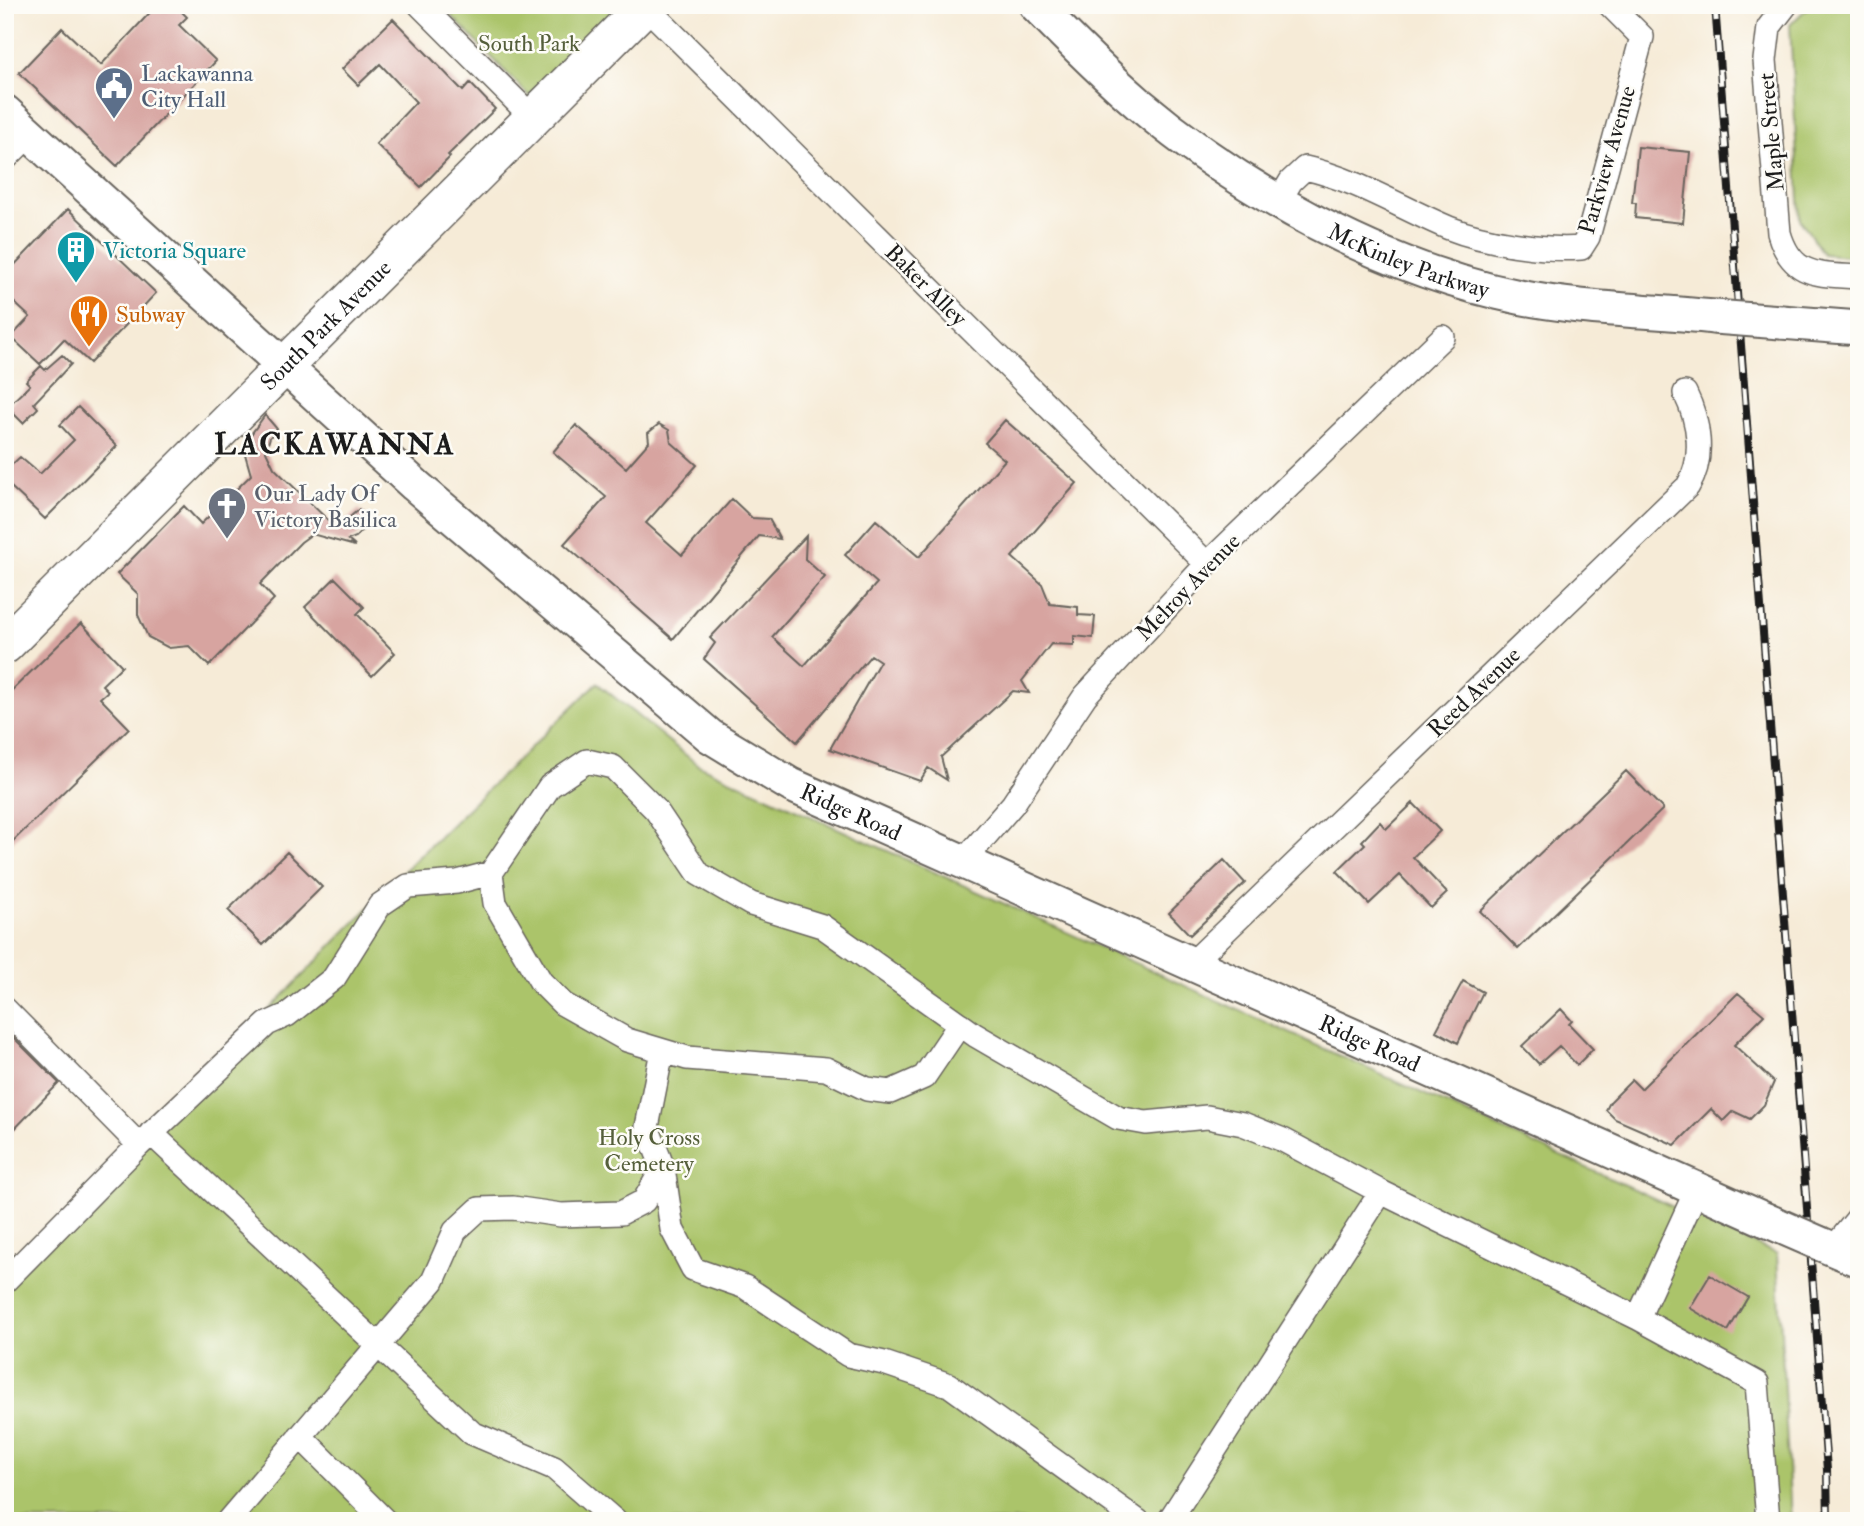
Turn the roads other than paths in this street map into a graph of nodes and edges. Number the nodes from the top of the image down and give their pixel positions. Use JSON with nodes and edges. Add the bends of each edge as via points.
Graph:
{"nodes":[{"id":1,"x":420,"y":5,"type":"edge"},
{"id":2,"x":1036,"y":5,"type":"edge"},
{"id":3,"x":1609,"y":5,"type":"edge"},
{"id":4,"x":1786,"y":5,"type":"edge"},
{"id":5,"x":646,"y":6,"type":"edge"},
{"id":6,"x":532,"y":117,"type":"junction"},
{"id":7,"x":17,"y":124,"type":"edge"},
{"id":8,"x":5,"y":159,"type":"edge"},
{"id":9,"x":1279,"y":201,"type":"junction"},
{"id":10,"x":1859,"y":277,"type":"edge"},
{"id":11,"x":1859,"y":328,"type":"edge"},
{"id":12,"x":1443,"y":337,"type":"dead end"},
{"id":13,"x":286,"y":368,"type":"junction"},
{"id":14,"x":1685,"y":393,"type":"dead end"},
{"id":15,"x":1208,"y":564,"type":"junction"},
{"id":16,"x":5,"y":645,"type":"edge"},
{"id":17,"x":961,"y":863,"type":"junction"},
{"id":18,"x":491,"y":873,"type":"junction"},
{"id":19,"x":1189,"y":965,"type":"junction"},
{"id":20,"x":5,"y":1009,"type":"edge"},
{"id":21,"x":960,"y":1024,"type":"junction"},
{"id":22,"x":662,"y":1051,"type":"junction"},
{"id":23,"x":142,"y":1139,"type":"junction"},
{"id":24,"x":663,"y":1168,"type":"junction"},
{"id":25,"x":1697,"y":1189,"type":"junction"},
{"id":26,"x":1381,"y":1192,"type":"junction"},
{"id":27,"x":1859,"y":1217,"type":"edge"},
{"id":28,"x":1838,"y":1251,"type":"edge"},
{"id":29,"x":5,"y":1281,"type":"edge"},
{"id":30,"x":1638,"y":1318,"type":"junction"},
{"id":31,"x":378,"y":1342,"type":"junction"},
{"id":32,"x":300,"y":1436,"type":"junction"},
{"id":33,"x":228,"y":1521,"type":"edge"},
{"id":34,"x":386,"y":1521,"type":"edge"},
{"id":35,"x":615,"y":1521,"type":"edge"},
{"id":36,"x":1138,"y":1521,"type":"edge"},
{"id":37,"x":1169,"y":1521,"type":"edge"},
{"id":38,"x":1768,"y":1521,"type":"edge"}],
"edges":[{"from":1,"to":6,"type":"street"},
{"from":2,"to":9,"type":"main road","name":"McKinley Parkway","via":[[1139,104],[1218,164]]},
{"from":3,"to":9,"type":"street","name":"Parkview Avenue","via":[[1642,37],[1588,237],[1581,247],[1560,250],[1452,229],[1332,174],[1305,168],[1290,181]]},
{"from":4,"to":10,"type":"street","name":"Maple Street","via":[[1769,27],[1765,61],[1779,233],[1784,251],[1806,273]]},
{"from":5,"to":6,"type":"main road","name":"South Park Avenue"},
{"from":5,"to":15,"type":"street","name":"Baker Alley"},
{"from":6,"to":13,"type":"main road","name":"South Park Avenue"},
{"from":7,"to":8,"type":"street"},
{"from":7,"to":13,"type":"main road","name":"Ridge Road"},
{"from":9,"to":11,"type":"main road","name":"McKinley Parkway","bridge":true,"via":[[1379,250],[1496,291],[1560,305]]},
{"from":12,"to":15,"type":"street","name":"Melroy Avenue"},
{"from":13,"to":16,"type":"main road","name":"South Park Avenue"},
{"from":13,"to":17,"type":"main road","name":"Ridge Road","via":[[415,485],[710,736],[791,785]]},
{"from":14,"to":19,"type":"street","name":"Reed Avenue","via":[[1697,434],[1697,470],[1688,486]]},
{"from":15,"to":17,"type":"street","name":"Melroy Avenue","via":[[1085,696],[1013,804]]},
{"from":17,"to":19,"type":"main road","name":"Ridge Road"},
{"from":18,"to":21,"type":"street","via":[[550,786],[587,761],[613,767],[656,810],[699,873],[751,904],[822,926]]},
{"from":18,"to":22,"type":"street","via":[[495,903],[541,982],[563,1004],[627,1040]]},
{"from":18,"to":23,"type":"street","via":[[457,883],[408,886],[380,905],[334,978],[267,1024]]},
{"from":19,"to":25,"type":"main road","name":"Ridge Road"},
{"from":20,"to":23,"type":"street"},
{"from":21,"to":22,"type":"street","via":[[924,1077],[891,1092],[867,1089],[826,1069],[688,1058]]},
{"from":21,"to":26,"type":"street","via":[[1118,1118],[1146,1123],[1207,1117],[1243,1124]]},
{"from":22,"to":24,"type":"street","via":[[647,1127]]},
{"from":23,"to":29,"type":"street"},
{"from":23,"to":31,"type":"street"},
{"from":24,"to":31,"type":"street","via":[[644,1201],[621,1213],[561,1215],[479,1209],[455,1231],[433,1281]]},
{"from":24,"to":36,"type":"street","via":[[672,1229],[693,1269],[745,1287],[848,1355],[949,1385]]},
{"from":25,"to":28,"type":"main road","name":"Ridge Road","bridge":true},
{"from":25,"to":30,"type":"street"},
{"from":26,"to":30,"type":"street"},
{"from":26,"to":37,"type":"street"},
{"from":27,"to":28,"type":"street"},
{"from":30,"to":38,"type":"street","via":[[1757,1383]]},
{"from":31,"to":32,"type":"street"},
{"from":31,"to":35,"type":"street","via":[[400,1369],[472,1433],[554,1468]]},
{"from":32,"to":33,"type":"street"},
{"from":32,"to":34,"type":"street"}]}
